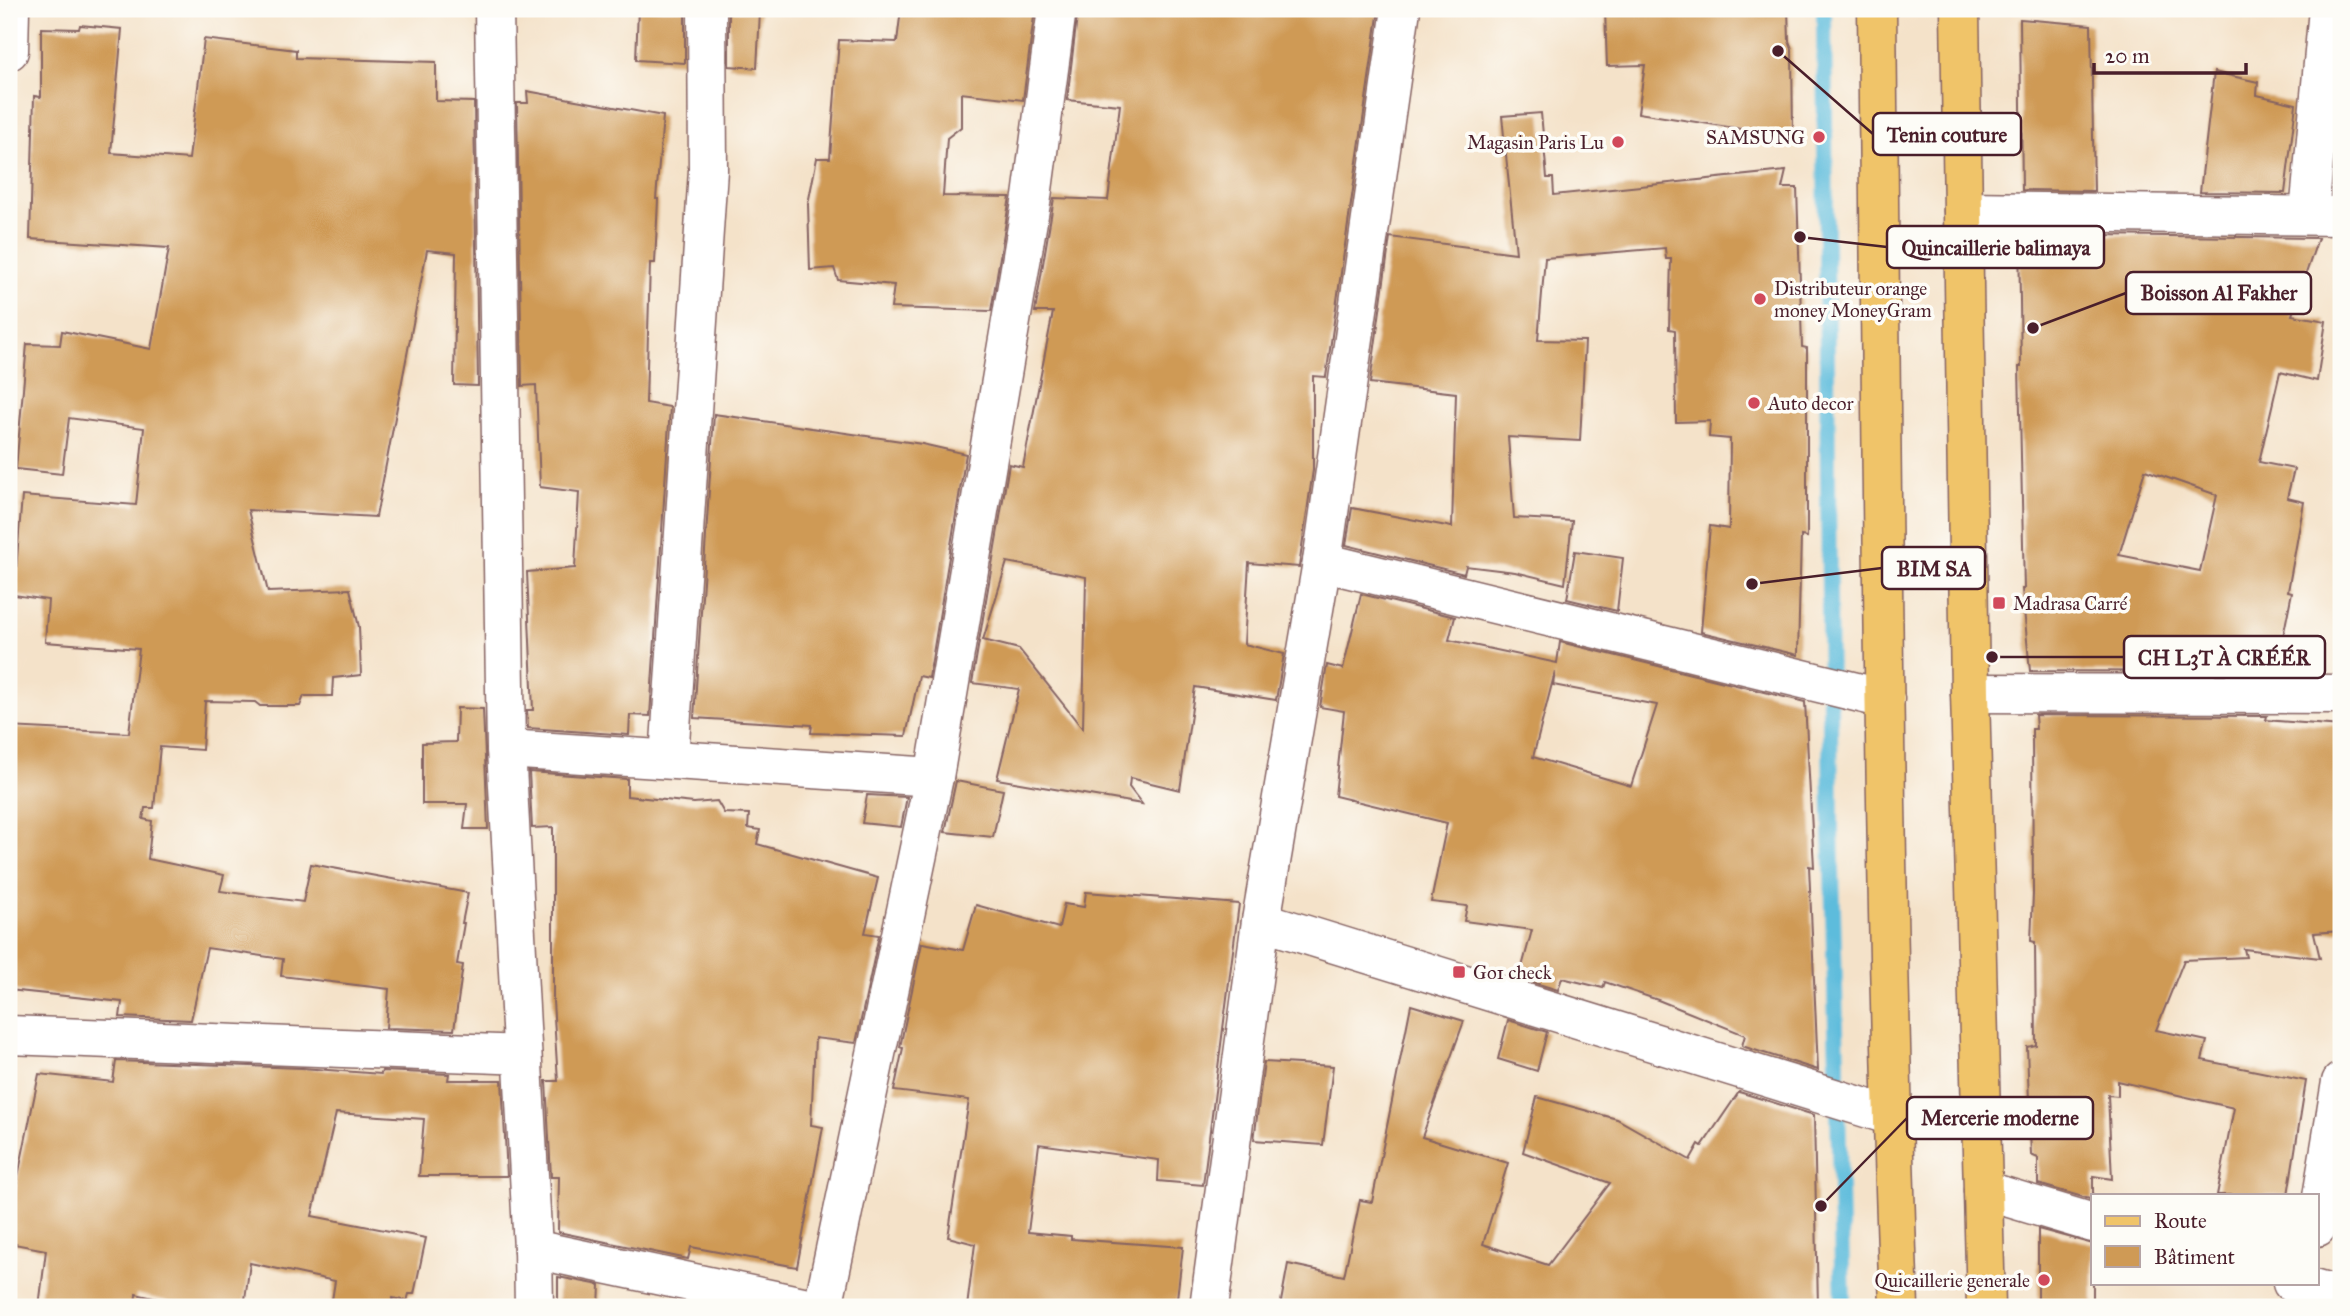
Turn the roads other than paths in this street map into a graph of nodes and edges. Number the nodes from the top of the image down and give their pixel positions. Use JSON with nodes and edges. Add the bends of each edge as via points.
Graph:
{"nodes":[{"id":1,"x":10,"y":9,"type":"edge"},
{"id":2,"x":494,"y":9,"type":"edge"},
{"id":3,"x":707,"y":9,"type":"edge"},
{"id":4,"x":1057,"y":9,"type":"edge"},
{"id":5,"x":1401,"y":9,"type":"edge"},
{"id":6,"x":1877,"y":9,"type":"edge"},
{"id":7,"x":1960,"y":9,"type":"edge"},
{"id":8,"x":2328,"y":9,"type":"edge"},
{"id":9,"x":9,"y":51,"type":"edge"},
{"id":10,"x":1964,"y":211,"type":"junction"},
{"id":11,"x":2325,"y":215,"type":"edge"},
{"id":12,"x":1322,"y":562,"type":"junction"},
{"id":13,"x":1970,"y":693,"type":"junction"},
{"id":14,"x":2341,"y":694,"type":"edge"},
{"id":15,"x":1885,"y":699,"type":"junction"},
{"id":16,"x":506,"y":748,"type":"junction"},
{"id":17,"x":669,"y":759,"type":"junction"},
{"id":18,"x":934,"y":777,"type":"junction"},
{"id":19,"x":1261,"y":921,"type":"junction"},
{"id":20,"x":9,"y":1034,"type":"edge"},
{"id":21,"x":522,"y":1055,"type":"junction"},
{"id":22,"x":2341,"y":1082,"type":"edge"},
{"id":23,"x":1892,"y":1116,"type":"junction"},
{"id":24,"x":1983,"y":1191,"type":"junction"},
{"id":25,"x":2318,"y":1221,"type":"edge"},
{"id":26,"x":2091,"y":1222,"type":"edge"},
{"id":27,"x":533,"y":1249,"type":"junction"},
{"id":28,"x":534,"y":1307,"type":"edge"},
{"id":29,"x":808,"y":1307,"type":"edge"},
{"id":30,"x":823,"y":1307,"type":"edge"},
{"id":31,"x":1209,"y":1307,"type":"edge"},
{"id":32,"x":1899,"y":1307,"type":"edge"},
{"id":33,"x":1986,"y":1307,"type":"edge"}],
"edges":[{"from":1,"to":9,"type":"street"},
{"from":2,"to":16,"type":"street"},
{"from":3,"to":17,"type":"street","via":[[708,170]]},
{"from":4,"to":18,"type":"street","via":[[1032,197]]},
{"from":5,"to":12,"type":"street"},
{"from":6,"to":15,"type":"main road"},
{"from":7,"to":10,"type":"main road"},
{"from":8,"to":11,"type":"street"},
{"from":10,"to":11,"type":"street"},
{"from":10,"to":13,"type":"main road"},
{"from":12,"to":15,"type":"street"},
{"from":12,"to":19,"type":"street"},
{"from":13,"to":14,"type":"street"},
{"from":13,"to":24,"type":"main road"},
{"from":15,"to":23,"type":"main road"},
{"from":16,"to":17,"type":"street"},
{"from":16,"to":21,"type":"street"},
{"from":17,"to":18,"type":"street"},
{"from":18,"to":30,"type":"street"},
{"from":19,"to":23,"type":"street"},
{"from":19,"to":31,"type":"street"},
{"from":20,"to":21,"type":"street"},
{"from":21,"to":27,"type":"street"},
{"from":22,"to":25,"type":"street"},
{"from":23,"to":32,"type":"main road"},
{"from":24,"to":26,"type":"street"},
{"from":24,"to":33,"type":"main road"},
{"from":27,"to":28,"type":"street"},
{"from":27,"to":29,"type":"street"}]}
